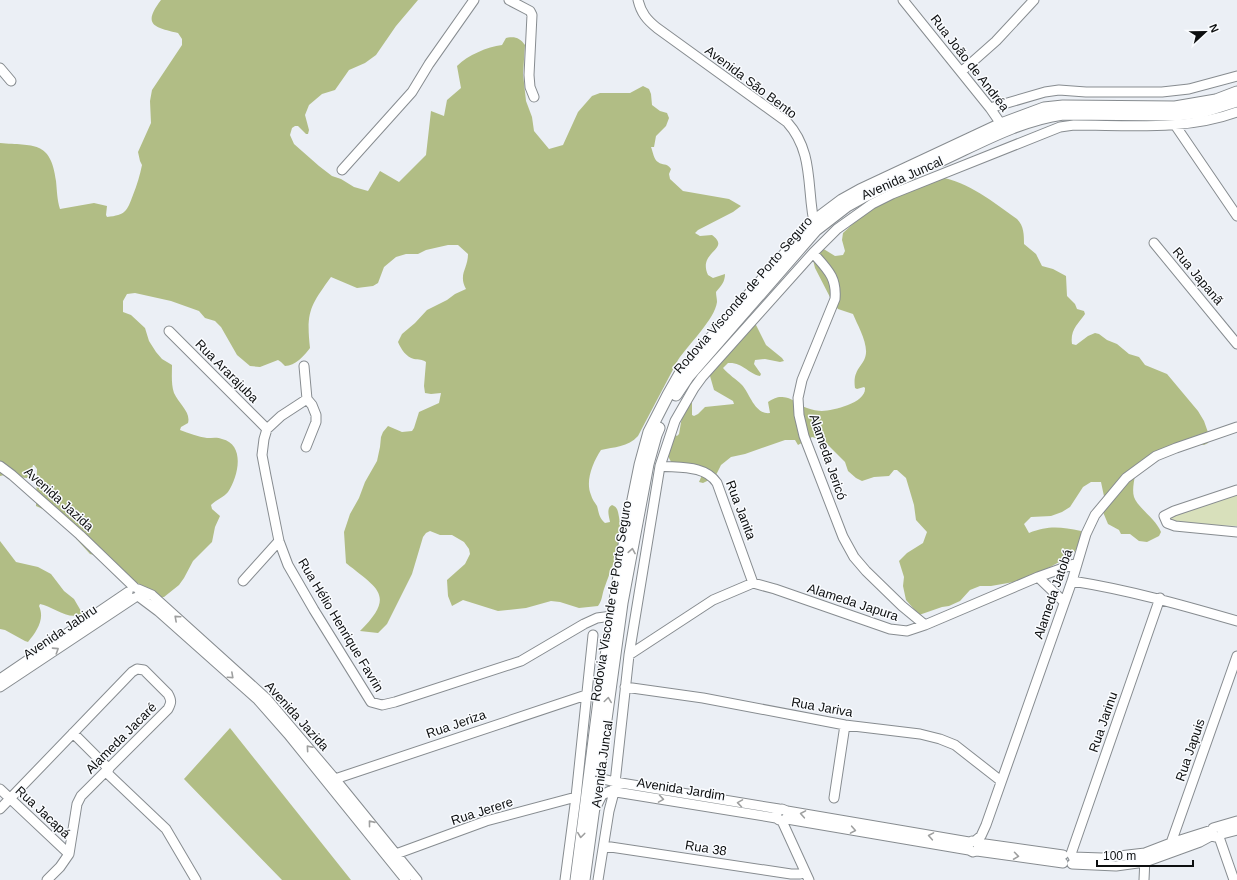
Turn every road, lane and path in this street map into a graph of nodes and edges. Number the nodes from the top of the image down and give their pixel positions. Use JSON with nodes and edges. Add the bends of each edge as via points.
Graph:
{"nodes":[{"id":1,"x":474,"y":0,"type":"edge"},
{"id":2,"x":509,"y":0,"type":"edge"},
{"id":3,"x":638,"y":0,"type":"edge"},
{"id":4,"x":903,"y":0,"type":"edge"},
{"id":5,"x":1034,"y":0,"type":"edge"},
{"id":6,"x":0,"y":68,"type":"edge"},
{"id":7,"x":961,"y":72,"type":"junction"},
{"id":8,"x":1237,"y":76,"type":"edge"},
{"id":9,"x":12,"y":81,"type":"dead end"},
{"id":10,"x":1237,"y":92,"type":"edge"},
{"id":11,"x":534,"y":98,"type":"dead end"},
{"id":12,"x":1237,"y":101,"type":"edge"},
{"id":13,"x":990,"y":108,"type":"junction"},
{"id":14,"x":1237,"y":112,"type":"edge"},
{"id":15,"x":1001,"y":124,"type":"junction"},
{"id":16,"x":1175,"y":125,"type":"junction"},
{"id":17,"x":342,"y":170,"type":"dead end"},
{"id":18,"x":1237,"y":216,"type":"edge"},
{"id":19,"x":815,"y":226,"type":"junction"},
{"id":20,"x":1154,"y":243,"type":"dead end"},
{"id":21,"x":813,"y":253,"type":"junction"},
{"id":22,"x":169,"y":331,"type":"dead end"},
{"id":23,"x":1237,"y":344,"type":"edge"},
{"id":24,"x":304,"y":366,"type":"dead end"},
{"id":25,"x":307,"y":399,"type":"junction"},
{"id":26,"x":1237,"y":427,"type":"edge"},
{"id":27,"x":267,"y":429,"type":"junction"},
{"id":28,"x":306,"y":447,"type":"dead end"},
{"id":29,"x":0,"y":466,"type":"edge"},
{"id":30,"x":660,"y":466,"type":"junction"},
{"id":31,"x":1237,"y":490,"type":"edge"},
{"id":32,"x":1237,"y":532,"type":"edge"},
{"id":33,"x":280,"y":541,"type":"junction"},
{"id":34,"x":1078,"y":563,"type":"junction"},
{"id":35,"x":1038,"y":577,"type":"junction"},
{"id":36,"x":243,"y":581,"type":"dead end"},
{"id":37,"x":1072,"y":581,"type":"junction"},
{"id":38,"x":754,"y":583,"type":"junction"},
{"id":39,"x":134,"y":592,"type":"junction"},
{"id":40,"x":1160,"y":598,"type":"junction"},
{"id":41,"x":1064,"y":602,"type":"junction"},
{"id":42,"x":612,"y":616,"type":"junction"},
{"id":43,"x":1237,"y":621,"type":"edge"},
{"id":44,"x":925,"y":625,"type":"junction"},
{"id":45,"x":593,"y":635,"type":"dead end"},
{"id":46,"x":629,"y":655,"type":"junction"},
{"id":47,"x":1237,"y":656,"type":"edge"},
{"id":48,"x":0,"y":679,"type":"edge"},
{"id":49,"x":0,"y":687,"type":"edge"},
{"id":50,"x":625,"y":687,"type":"junction"},
{"id":51,"x":586,"y":695,"type":"junction"},
{"id":52,"x":845,"y":725,"type":"junction"},
{"id":53,"x":73,"y":733,"type":"junction"},
{"id":54,"x":108,"y":770,"type":"junction"},
{"id":55,"x":598,"y":780,"type":"junction"},
{"id":56,"x":332,"y":781,"type":"junction"},
{"id":57,"x":1002,"y":781,"type":"junction"},
{"id":58,"x":614,"y":787,"type":"junction"},
{"id":59,"x":0,"y":789,"type":"edge"},
{"id":60,"x":581,"y":797,"type":"junction"},
{"id":61,"x":10,"y":798,"type":"junction"},
{"id":62,"x":834,"y":798,"type":"dead end"},
{"id":63,"x":0,"y":809,"type":"edge"},
{"id":64,"x":594,"y":812,"type":"junction"},
{"id":65,"x":782,"y":816,"type":"junction"},
{"id":66,"x":1237,"y":821,"type":"edge"},
{"id":67,"x":1237,"y":830,"type":"edge"},
{"id":68,"x":1217,"y":833,"type":"junction"},
{"id":69,"x":1171,"y":843,"type":"junction"},
{"id":70,"x":974,"y":845,"type":"junction"},
{"id":71,"x":604,"y":846,"type":"junction"},
{"id":72,"x":1145,"y":853,"type":"junction"},
{"id":73,"x":1169,"y":853,"type":"junction"},
{"id":74,"x":69,"y":854,"type":"junction"},
{"id":75,"x":393,"y":856,"type":"junction"},
{"id":76,"x":1068,"y":859,"type":"junction"},
{"id":77,"x":1145,"y":862,"type":"junction"},
{"id":78,"x":807,"y":876,"type":"edge"},
{"id":79,"x":47,"y":880,"type":"edge"},
{"id":80,"x":196,"y":880,"type":"edge"},
{"id":81,"x":406,"y":880,"type":"edge"},
{"id":82,"x":417,"y":880,"type":"edge"},
{"id":83,"x":565,"y":880,"type":"edge"},
{"id":84,"x":576,"y":880,"type":"edge"},
{"id":85,"x":584,"y":880,"type":"edge"},
{"id":86,"x":598,"y":880,"type":"edge"},
{"id":87,"x":1144,"y":880,"type":"edge"},
{"id":88,"x":1234,"y":880,"type":"edge"}],
"edges":[{"from":1,"to":17,"type":"street","via":[[412,92]]},
{"from":2,"to":11,"type":"street","via":[[530,11],[532,15],[529,75]]},
{"from":3,"to":19,"type":"street","name":"Avenida São Bento","via":[[642,12],[656,28],[787,122],[800,141],[807,163]]},
{"from":4,"to":7,"type":"street","name":"Rua João de Andréa"},
{"from":5,"to":7,"type":"street","via":[[996,41]]},
{"from":6,"to":9,"type":"street"},
{"from":7,"to":13,"type":"street","name":"Rua João de Andréa"},
{"from":8,"to":13,"type":"street","via":[[1189,89],[1162,92],[1059,90]]},
{"from":10,"to":15,"type":"main road","name":"Rodovia Visconde de Porto Seguro","via":[[1216,100],[1175,107],[1044,108]]},
{"from":12,"to":19,"type":"main road","name":"Rodovia Visconde de Porto Seguro","via":[[1202,112],[1176,115],[1046,116],[1008,130],[865,196]]},
{"from":13,"to":15,"type":"street","name":"Rua João de Andréa"},
{"from":14,"to":16,"type":"street","name":"Avenida Juncal","via":[[1203,122]]},
{"from":15,"to":19,"type":"main road","name":"Rodovia Visconde de Porto Seguro","via":[[860,190],[842,200]]},
{"from":16,"to":18,"type":"street"},
{"from":16,"to":21,"type":"street","name":"Avenida Juncal","via":[[1074,125],[1052,130],[885,197],[843,224]]},
{"from":19,"to":42,"type":"main road","name":"Rodovia Visconde de Porto Seguro","via":[[681,372],[668,395],[649,432],[644,448]]},
{"from":55,"to":19,"type":"main road","name":"Rodovia Visconde de Porto Seguro","one_way":true,"via":[[622,602],[648,464],[656,435],[673,398],[688,378]]},
{"from":20,"to":23,"type":"street","name":"Rua Japanã"},
{"from":21,"to":30,"type":"street","name":"Avenida Juncal","via":[[694,388],[675,421]]},
{"from":21,"to":44,"type":"street","name":"Alameda Jericó","via":[[833,277],[836,289],[835,299],[802,380],[798,398],[804,436],[843,537],[854,557],[902,606]]},
{"from":22,"to":27,"type":"street","name":"Rua Ararajuba"},
{"from":24,"to":25,"type":"street"},
{"from":25,"to":27,"type":"street"},
{"from":25,"to":28,"type":"street","via":[[316,415],[316,422]]},
{"from":26,"to":34,"type":"street","name":"Alameda Jatobá","via":[[1156,456],[1126,478],[1096,515],[1086,534]]},
{"from":27,"to":33,"type":"street","name":"Rua Hélio Henrique Favrin","via":[[262,455]]},
{"from":29,"to":39,"type":"street","name":"Avenida Jazida","via":[[80,535]]},
{"from":30,"to":38,"type":"street","name":"Rua Janita","via":[[703,470],[715,479]]},
{"from":30,"to":46,"type":"street","name":"Avenida Juncal"},
{"from":31,"to":32,"type":"street","via":[[1164,516],[1167,523],[1175,526]]},
{"from":33,"to":36,"type":"street"},
{"from":33,"to":42,"type":"street","name":"Rua Hélio Henrique Favrin","via":[[288,565],[314,610],[367,697],[376,704],[395,702],[521,661],[584,624]]},
{"from":34,"to":35,"type":"street","name":"Alameda Japura"},
{"from":34,"to":37,"type":"street","name":"Alameda Jatobá"},
{"from":35,"to":41,"type":"street"},
{"from":35,"to":44,"type":"street","name":"Alameda Japura"},
{"from":37,"to":40,"type":"street"},
{"from":37,"to":41,"type":"street","name":"Alameda Jatobá"},
{"from":38,"to":44,"type":"street","name":"Alameda Japura","via":[[890,629],[907,631]]},
{"from":38,"to":46,"type":"street","via":[[713,600]]},
{"from":39,"to":48,"type":"street","name":"Avenida Jabiru"},
{"from":49,"to":39,"type":"street","name":"Avenida Jabiru","one_way":true},
{"from":39,"to":56,"type":"street","name":"Avenida Jazida","via":[[258,700]]},
{"from":40,"to":43,"type":"street"},
{"from":40,"to":76,"type":"street","name":"Rua Jarinu"},
{"from":41,"to":57,"type":"street","name":"Alameda Jatobá"},
{"from":42,"to":60,"type":"main road","name":"Rodovia Visconde de Porto Seguro"},
{"from":45,"to":51,"type":"street"},
{"from":46,"to":50,"type":"street","name":"Avenida Juncal"},
{"from":47,"to":69,"type":"street","name":"Rua Japuis"},
{"from":50,"to":52,"type":"street","name":"Rua Jariva","via":[[703,698]]},
{"from":50,"to":58,"type":"street","name":"Avenida Juncal"},
{"from":51,"to":56,"type":"street","name":"Rua Jeriza"},
{"from":51,"to":60,"type":"street"},
{"from":52,"to":57,"type":"street","name":"Rua Jariva","via":[[920,734],[940,739],[955,745]]},
{"from":52,"to":62,"type":"street"},
{"from":53,"to":54,"type":"street"},
{"from":53,"to":54,"type":"street","name":"Alameda Jacaré","via":[[136,669],[144,670],[166,691],[171,699],[168,709]]},
{"from":53,"to":61,"type":"street","name":"Alameda Jacaré"},
{"from":54,"to":74,"type":"street","name":"Alameda Jacaré","via":[[81,796],[77,804]]},
{"from":54,"to":80,"type":"street","via":[[166,829]]},
{"from":55,"to":58,"type":"street","name":"Avenida Jardim","via":[[603,779]]},
{"from":55,"to":60,"type":"main road","via":[[590,784]]},
{"from":55,"to":64,"type":"main road","name":"Rodovia Visconde de Porto Seguro"},
{"from":56,"to":75,"type":"street","name":"Avenida Jazida"},
{"from":57,"to":70,"type":"street","name":"Alameda Jatobá","via":[[986,824]]},
{"from":58,"to":64,"type":"street","via":[[602,795]]},
{"from":58,"to":65,"type":"street","name":"Avenida Jardim"},
{"from":58,"to":71,"type":"street","name":"Avenida Juncal"},
{"from":59,"to":61,"type":"street","name":"Rua Jacapá"},
{"from":60,"to":75,"type":"street","name":"Rua Jerere","via":[[486,821]]},
{"from":60,"to":83,"type":"street"},
{"from":60,"to":84,"type":"main road","name":"Rodovia Visconde de Porto Seguro","one_way":true},
{"from":61,"to":63,"type":"street","name":"Alameda Jacaré"},
{"from":61,"to":74,"type":"street","name":"Rua Jacapá"},
{"from":64,"to":85,"type":"main road","name":"Rodovia Visconde de Porto Seguro"},
{"from":65,"to":70,"type":"street","name":"Avenida Jardim"},
{"from":65,"to":78,"type":"street"},
{"from":66,"to":68,"type":"street","name":"Avenida Jardim"},
{"from":67,"to":68,"type":"street","name":"Avenida Jardim"},
{"from":68,"to":69,"type":"street","name":"Avenida Jardim"},
{"from":68,"to":73,"type":"street","name":"Avenida Jardim","via":[[1207,840]]},
{"from":68,"to":88,"type":"street"},
{"from":69,"to":72,"type":"street","name":"Avenida Jardim"},
{"from":69,"to":73,"type":"street","name":"Rua Japuis"},
{"from":70,"to":76,"type":"street","name":"Avenida Jardim"},
{"from":71,"to":78,"type":"street","name":"Rua 38"},
{"from":71,"to":86,"type":"street","name":"Avenida Juncal"},
{"from":72,"to":76,"type":"street","name":"Avenida Jardim"},
{"from":72,"to":77,"type":"street"},
{"from":73,"to":77,"type":"street","name":"Avenida Jardim"},
{"from":74,"to":79,"type":"street","name":"Alameda Jacaré"},
{"from":75,"to":81,"type":"street","name":"Avenida Jazida"},
{"from":75,"to":82,"type":"street","name":"Avenida Jazida"},
{"from":76,"to":77,"type":"street","name":"Avenida Jardim","via":[[1116,866]]},
{"from":77,"to":87,"type":"street"}]}
